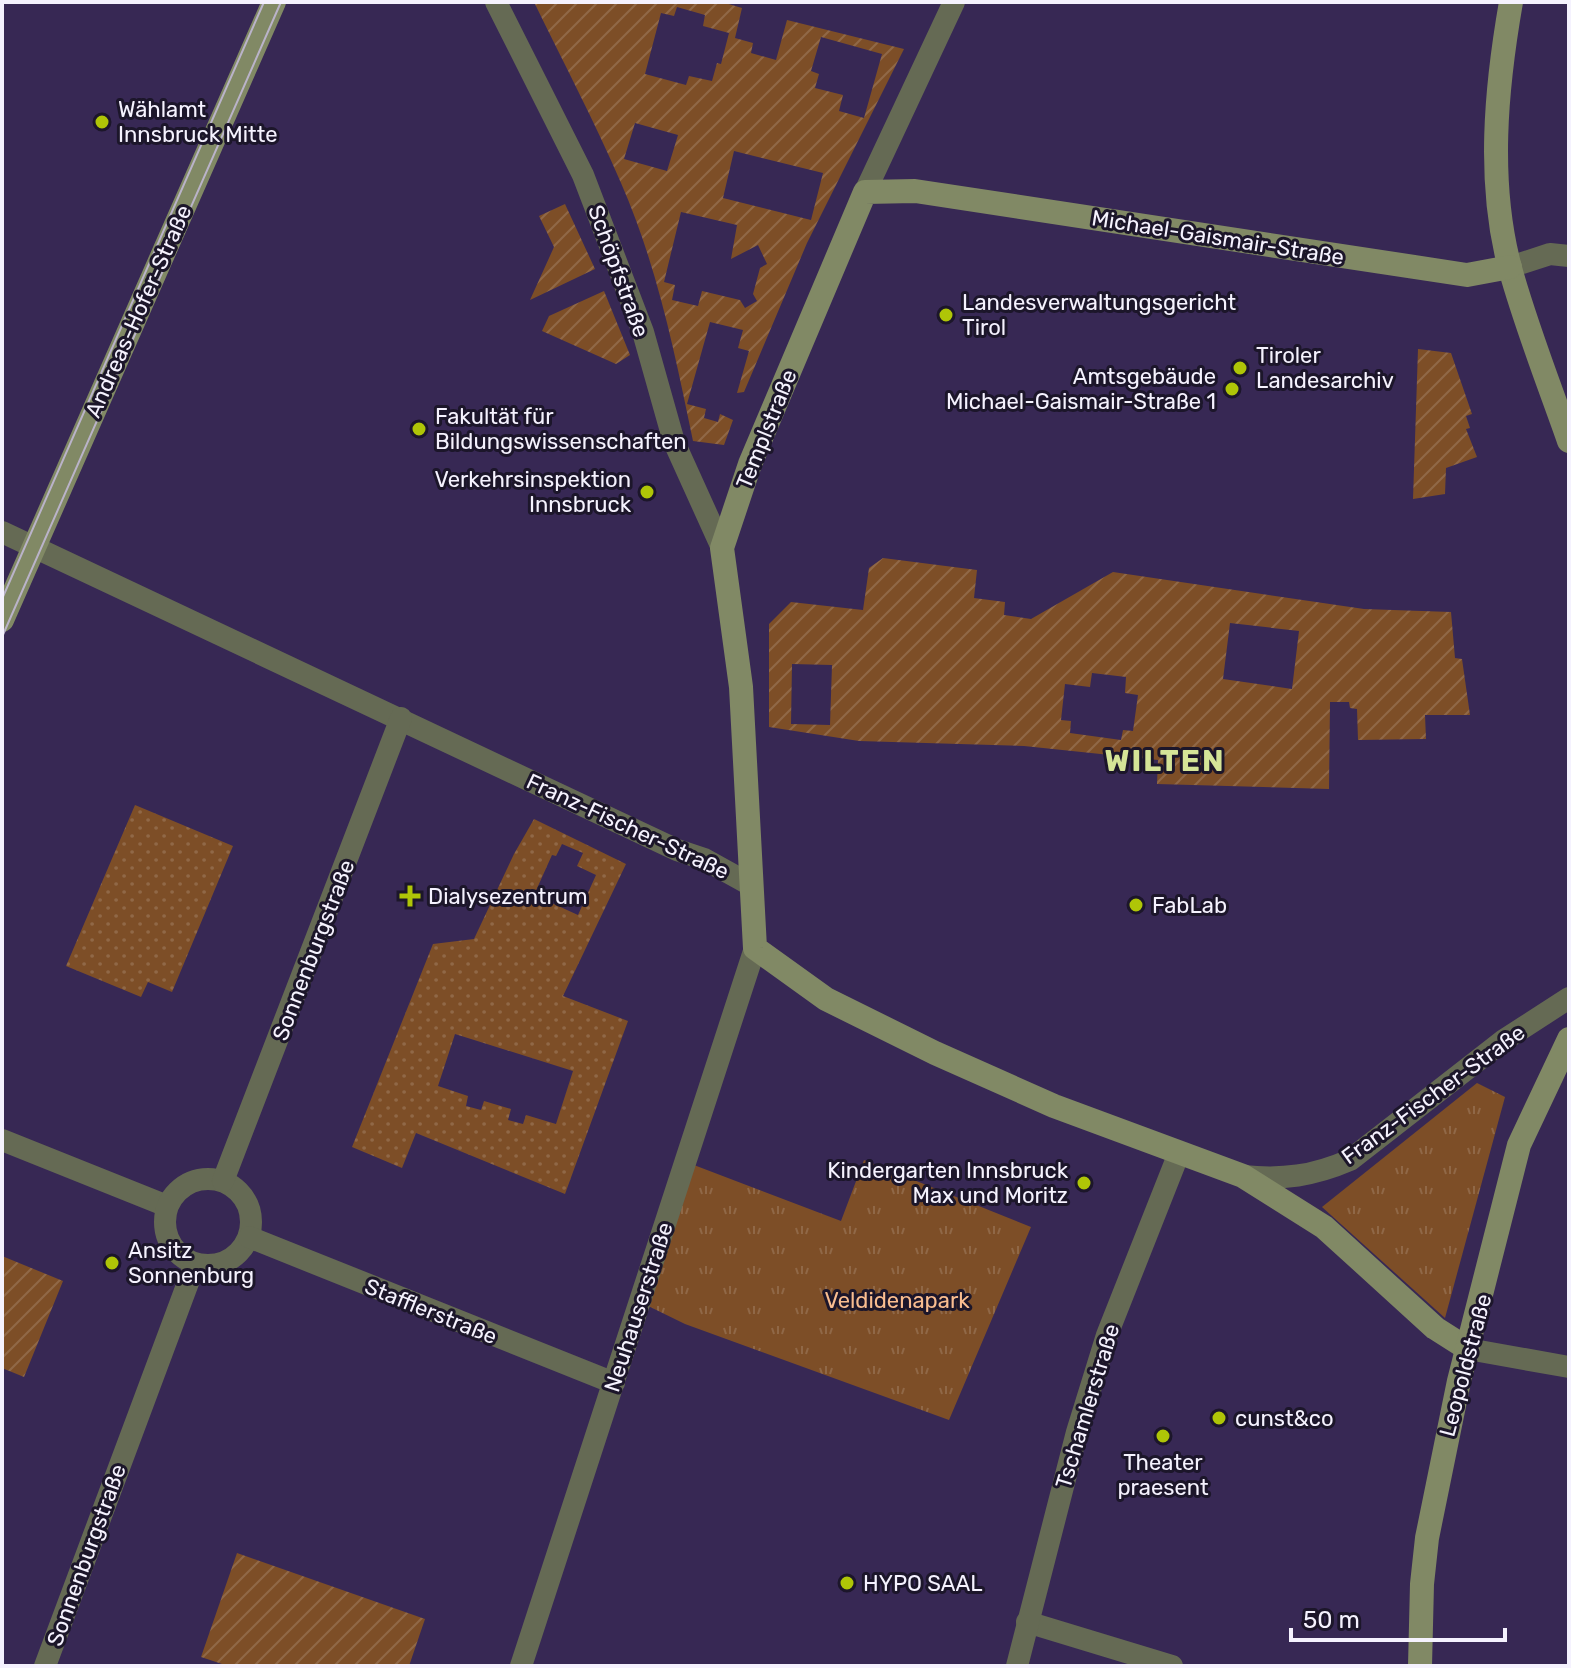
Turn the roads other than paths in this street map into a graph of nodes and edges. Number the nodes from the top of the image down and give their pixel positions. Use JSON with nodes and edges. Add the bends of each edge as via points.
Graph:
{"nodes":[{"id":1,"x":274,"y":2,"type":"edge"},
{"id":2,"x":496,"y":2,"type":"edge"},
{"id":3,"x":954,"y":2,"type":"edge"},
{"id":4,"x":1511,"y":2,"type":"edge"},
{"id":5,"x":865,"y":192,"type":"junction"},
{"id":6,"x":1569,"y":256,"type":"edge"},
{"id":7,"x":1510,"y":267,"type":"junction"},
{"id":8,"x":1569,"y":441,"type":"edge"},
{"id":9,"x":2,"y":532,"type":"edge"},
{"id":10,"x":35,"y":546,"type":"junction"},
{"id":11,"x":722,"y":548,"type":"junction"},
{"id":12,"x":2,"y":620,"type":"edge"},
{"id":13,"x":401,"y":718,"type":"junction"},
{"id":14,"x":751,"y":885,"type":"junction"},
{"id":15,"x":755,"y":948,"type":"junction"},
{"id":16,"x":1569,"y":998,"type":"edge"},
{"id":17,"x":1569,"y":1039,"type":"edge"},
{"id":18,"x":1561,"y":1076,"type":"edge"},
{"id":19,"x":2,"y":1140,"type":"edge"},
{"id":20,"x":1179,"y":1153,"type":"junction"},
{"id":21,"x":1243,"y":1176,"type":"junction"},
{"id":22,"x":223,"y":1181,"type":"junction"},
{"id":23,"x":167,"y":1206,"type":"junction"},
{"id":24,"x":249,"y":1237,"type":"junction"},
{"id":25,"x":195,"y":1264,"type":"junction"},
{"id":26,"x":1468,"y":1349,"type":"junction"},
{"id":27,"x":1569,"y":1367,"type":"edge"},
{"id":28,"x":614,"y":1383,"type":"junction"},
{"id":29,"x":1027,"y":1622,"type":"junction"},
{"id":30,"x":45,"y":1666,"type":"edge"},
{"id":31,"x":521,"y":1666,"type":"edge"},
{"id":32,"x":1017,"y":1666,"type":"edge"},
{"id":33,"x":1172,"y":1666,"type":"edge"},
{"id":34,"x":1420,"y":1666,"type":"edge"}],
"edges":[{"from":1,"to":10,"type":"street","name":"Andreas-Hofer-Straße"},
{"from":2,"to":11,"type":"street","name":"Schöpfstraße","via":[[586,182],[643,332],[674,442]]},
{"from":3,"to":5,"type":"street","name":"Templstraße"},
{"from":4,"to":7,"type":"street","via":[[1496,108],[1499,195]]},
{"from":5,"to":7,"type":"street","name":"Michael-Gaismair-Straße","via":[[915,191],[1467,275]]},
{"from":5,"to":11,"type":"street","name":"Templstraße","via":[[750,464]]},
{"from":6,"to":7,"type":"street","name":"Michael-Gaismair-Straße","via":[[1550,254]]},
{"from":7,"to":8,"type":"street"},
{"from":9,"to":10,"type":"street","name":"Franz-Fischer-Straße"},
{"from":10,"to":12,"type":"street","name":"Andreas-Hofer-Straße"},
{"from":10,"to":13,"type":"street","name":"Franz-Fischer-Straße"},
{"from":11,"to":14,"type":"street","name":"Templstraße","via":[[741,687]]},
{"from":13,"to":14,"type":"street","name":"Franz-Fischer-Straße"},
{"from":13,"to":22,"type":"street","name":"Sonnenburgstraße"},
{"from":14,"to":15,"type":"street","name":"Franz-Fischer-Straße"},
{"from":15,"to":20,"type":"street","name":"Franz-Fischer-Straße","via":[[826,999],[935,1053]]},
{"from":15,"to":28,"type":"street","name":"Neuhauserstraße"},
{"from":16,"to":21,"type":"street","name":"Franz-Fischer-Straße","via":[[1504,1040],[1350,1160],[1320,1173],[1281,1179]]},
{"from":17,"to":18,"type":"street","name":"Leopoldstraße"},
{"from":18,"to":26,"type":"street","name":"Leopoldstraße","via":[[1519,1145]]},
{"from":19,"to":23,"type":"street"},
{"from":20,"to":21,"type":"street","name":"Franz-Fischer-Straße"},
{"from":20,"to":29,"type":"street","name":"Tschamlerstraße","via":[[1107,1335]]},
{"from":21,"to":26,"type":"street","name":"Franz-Fischer-Straße","via":[[1324,1227],[1435,1328]]},
{"from":22,"to":23,"type":"street","via":[[184,1185]]},
{"from":22,"to":24,"type":"street","via":[[235,1188],[250,1210]]},
{"from":23,"to":25,"type":"street","via":[[165,1234],[172,1247]]},
{"from":24,"to":25,"type":"street","via":[[233,1258],[208,1266]]},
{"from":24,"to":28,"type":"street","name":"Stafflerstraße"},
{"from":25,"to":30,"type":"street","name":"Sonnenburgstraße"},
{"from":26,"to":27,"type":"street"},
{"from":26,"to":34,"type":"street","name":"Leopoldstraße","via":[[1427,1538]]},
{"from":28,"to":31,"type":"street","name":"Neuhauserstraße"},
{"from":29,"to":32,"type":"street","name":"Tschamlerstraße"},
{"from":29,"to":33,"type":"street"}]}
